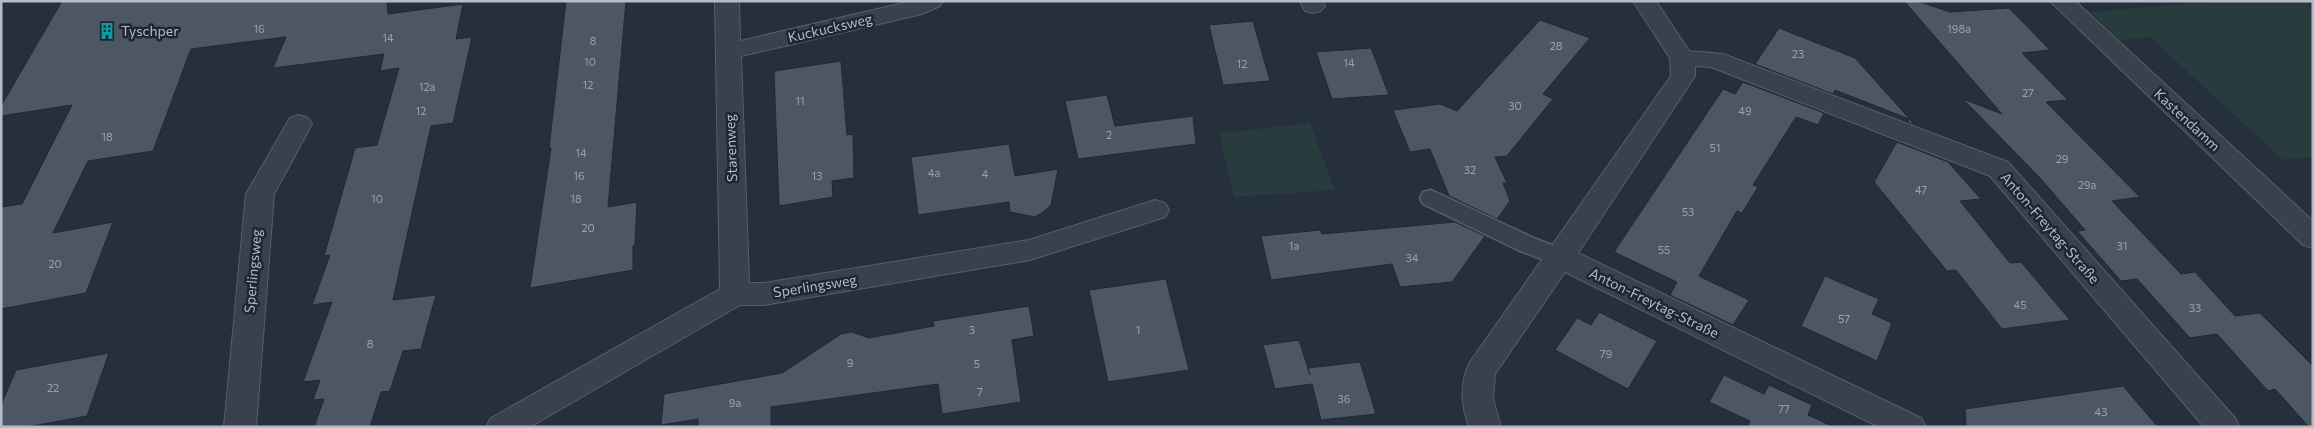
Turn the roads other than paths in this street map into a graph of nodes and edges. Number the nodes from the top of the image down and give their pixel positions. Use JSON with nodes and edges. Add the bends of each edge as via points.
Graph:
{"nodes":[{"id":1,"x":726,"y":1,"type":"edge"},
{"id":2,"x":932,"y":1,"type":"edge"},
{"id":3,"x":1644,"y":1,"type":"edge"},
{"id":4,"x":2061,"y":1,"type":"edge"},
{"id":5,"x":727,"y":52,"type":"junction"},
{"id":6,"x":1682,"y":58,"type":"junction"},
{"id":7,"x":299,"y":124,"type":"dead end"},
{"id":8,"x":1431,"y":198,"type":"dead end"},
{"id":9,"x":1154,"y":210,"type":"dead end"},
{"id":10,"x":2313,"y":238,"type":"edge"},
{"id":11,"x":1560,"y":257,"type":"junction"},
{"id":12,"x":735,"y":294,"type":"junction"},
{"id":13,"x":240,"y":427,"type":"edge"},
{"id":14,"x":502,"y":427,"type":"edge"},
{"id":15,"x":1485,"y":427,"type":"edge"},
{"id":16,"x":1910,"y":427,"type":"edge"},
{"id":17,"x":2224,"y":427,"type":"edge"}],
"edges":[{"from":1,"to":5,"type":"street","name":"Starenweg"},
{"from":2,"to":5,"type":"street","name":"Kuckucksweg","via":[[914,9]]},
{"from":3,"to":6,"type":"street"},
{"from":4,"to":10,"type":"street","name":"Kastendamm"},
{"from":5,"to":12,"type":"street","name":"Starenweg"},
{"from":6,"to":11,"type":"street","via":[[1683,76]]},
{"from":6,"to":17,"type":"street","name":"Anton-Freytag-Straße","via":[[1714,59],[1999,169]]},
{"from":7,"to":13,"type":"street","name":"Sperlingsweg","via":[[260,194]]},
{"from":8,"to":11,"type":"lane"},
{"from":9,"to":12,"type":"street","name":"Sperlingsweg","via":[[1030,250],[764,294]]},
{"from":11,"to":15,"type":"street","via":[[1480,371],[1476,387],[1478,408]]},
{"from":11,"to":16,"type":"street","name":"Anton-Freytag-Straße"},
{"from":12,"to":14,"type":"street","name":"Sperlingsweg"}]}
